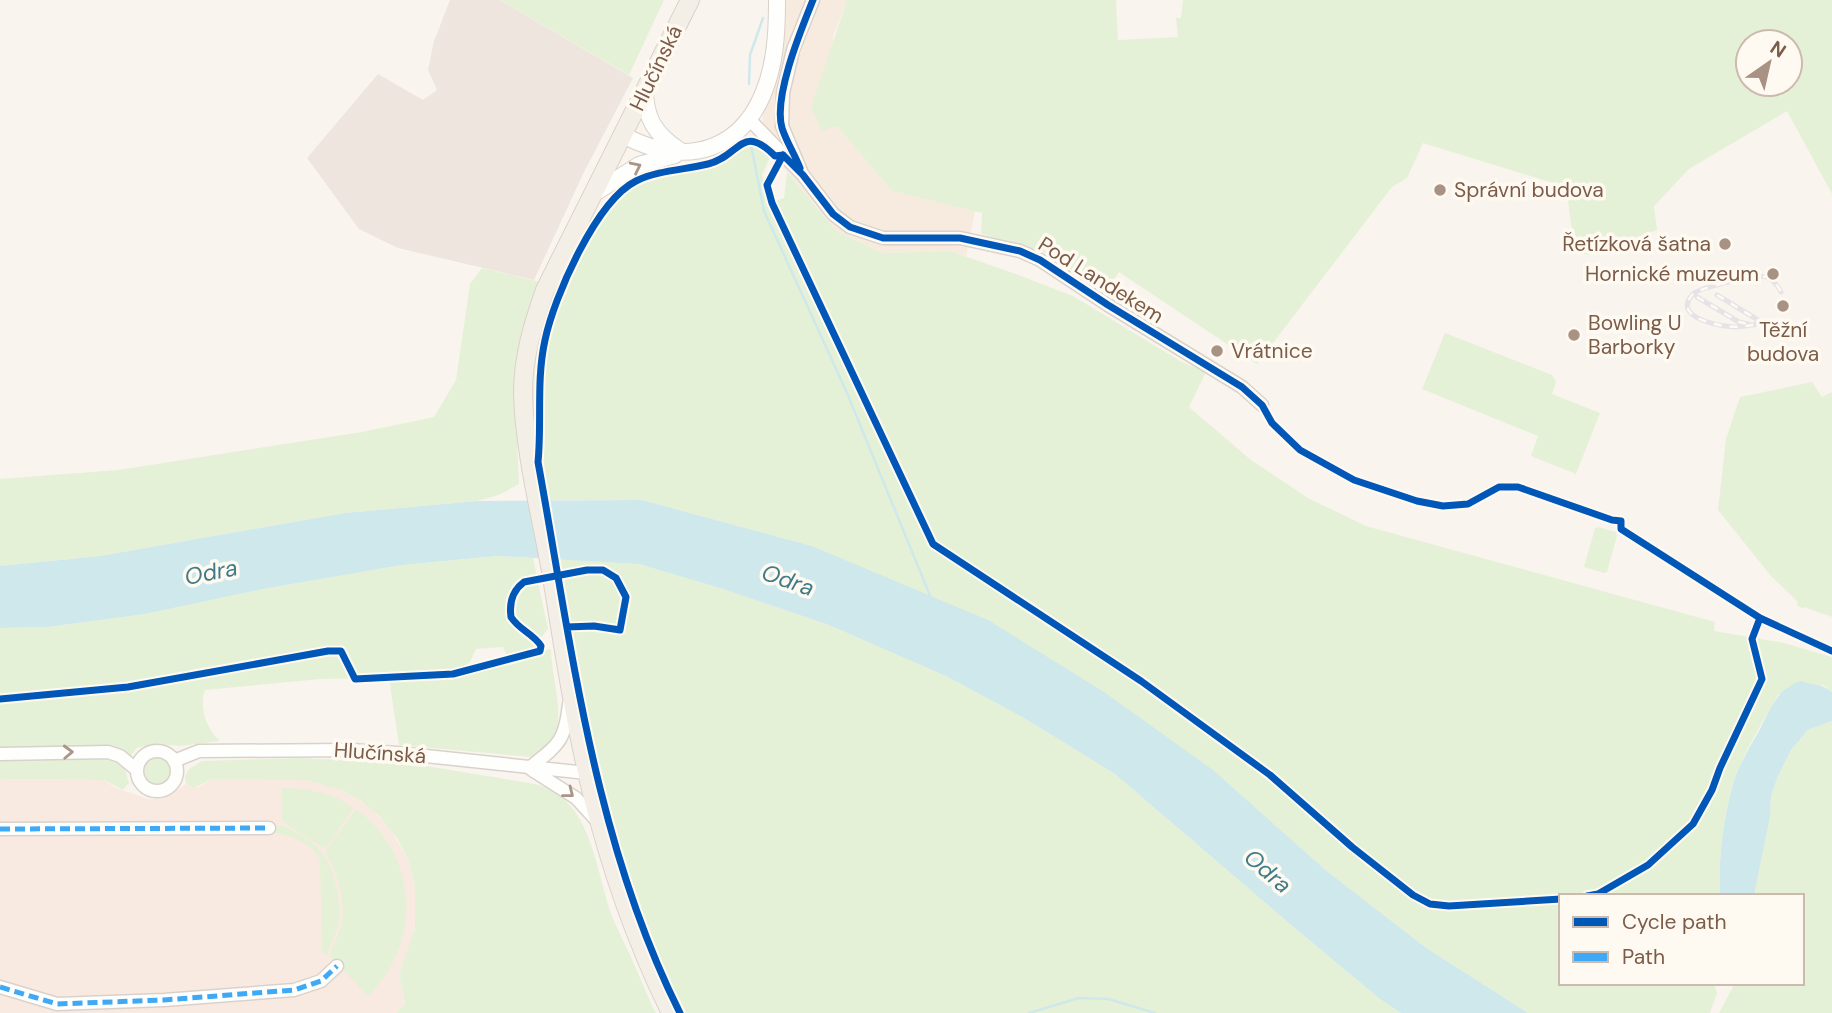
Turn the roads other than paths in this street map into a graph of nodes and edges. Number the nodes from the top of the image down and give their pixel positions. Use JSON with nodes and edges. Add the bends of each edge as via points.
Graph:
{"nodes":[{"id":1,"x":690,"y":0,"type":"edge"},
{"id":2,"x":777,"y":0,"type":"edge"},
{"id":3,"x":813,"y":0,"type":"edge"},
{"id":4,"x":645,"y":89,"type":"junction"},
{"id":5,"x":749,"y":119,"type":"junction"},
{"id":6,"x":623,"y":135,"type":"junction"},
{"id":7,"x":684,"y":153,"type":"junction"},
{"id":8,"x":803,"y":175,"type":"junction"},
{"id":9,"x":593,"y":194,"type":"junction"},
{"id":10,"x":1262,"y":404,"type":"dead end"},
{"id":11,"x":571,"y":688,"type":"junction"},
{"id":12,"x":0,"y":754,"type":"edge"},
{"id":13,"x":174,"y":761,"type":"junction"},
{"id":14,"x":529,"y":768,"type":"junction"},
{"id":15,"x":137,"y":770,"type":"junction"},
{"id":16,"x":587,"y":772,"type":"junction"},
{"id":17,"x":601,"y":826,"type":"junction"},
{"id":18,"x":269,"y":828,"type":"dead end"},
{"id":19,"x":0,"y":829,"type":"edge"},
{"id":20,"x":337,"y":966,"type":"dead end"},
{"id":21,"x":0,"y":987,"type":"edge"},
{"id":22,"x":671,"y":1013,"type":"edge"}],
"edges":[{"from":1,"to":4,"type":"main road","name":"Hlučínská"},
{"from":2,"to":5,"type":"street","name":"Hlučínská","via":[[768,80]]},
{"from":3,"to":8,"type":"street","name":"Pod Landekem","via":[[793,50],[783,93],[782,126]]},
{"from":4,"to":6,"type":"main road","name":"Hlučínská"},
{"from":4,"to":7,"type":"street","via":[[651,123]]},
{"from":5,"to":7,"type":"street","name":"Hlučínská","via":[[719,144]]},
{"from":5,"to":8,"type":"street","name":"Pod Landekem"},
{"from":6,"to":7,"type":"street","name":"Hlučínská","via":[[652,148]]},
{"from":6,"to":9,"type":"main road","name":"Hlučínská"},
{"from":9,"to":7,"type":"street","one_way":true,"via":[[639,165]]},
{"from":8,"to":10,"type":"street","name":"Pod Landekem","via":[[833,214],[850,227],[883,238],[960,238],[1040,260]]},
{"from":9,"to":11,"type":"main road","name":"Hlučínská","via":[[545,290],[530,338],[523,395]]},
{"from":11,"to":14,"type":"street","via":[[566,731],[556,747]]},
{"from":11,"to":16,"type":"main road","name":"Hlučínská"},
{"from":12,"to":15,"type":"street","one_way":true,"via":[[108,752]]},
{"from":13,"to":14,"type":"street","name":"Hlučínská","via":[[199,751],[337,750]]},
{"from":13,"to":15,"type":"street","name":"Hlučínská","via":[[163,752],[152,751],[140,760]]},
{"from":13,"to":15,"type":"street","via":[[176,777],[163,790],[144,787]]},
{"from":14,"to":16,"type":"street","name":"Hlučínská"},
{"from":14,"to":17,"type":"street","one_way":true,"via":[[576,798]]},
{"from":16,"to":17,"type":"main road","name":"Hlučínská"},
{"from":17,"to":22,"type":"main road","name":"Hlučínská","via":[[632,924]]},
{"from":18,"to":19,"type":"street"},
{"from":20,"to":21,"type":"street","via":[[321,981],[294,990],[164,1000],[57,1004]]}]}
